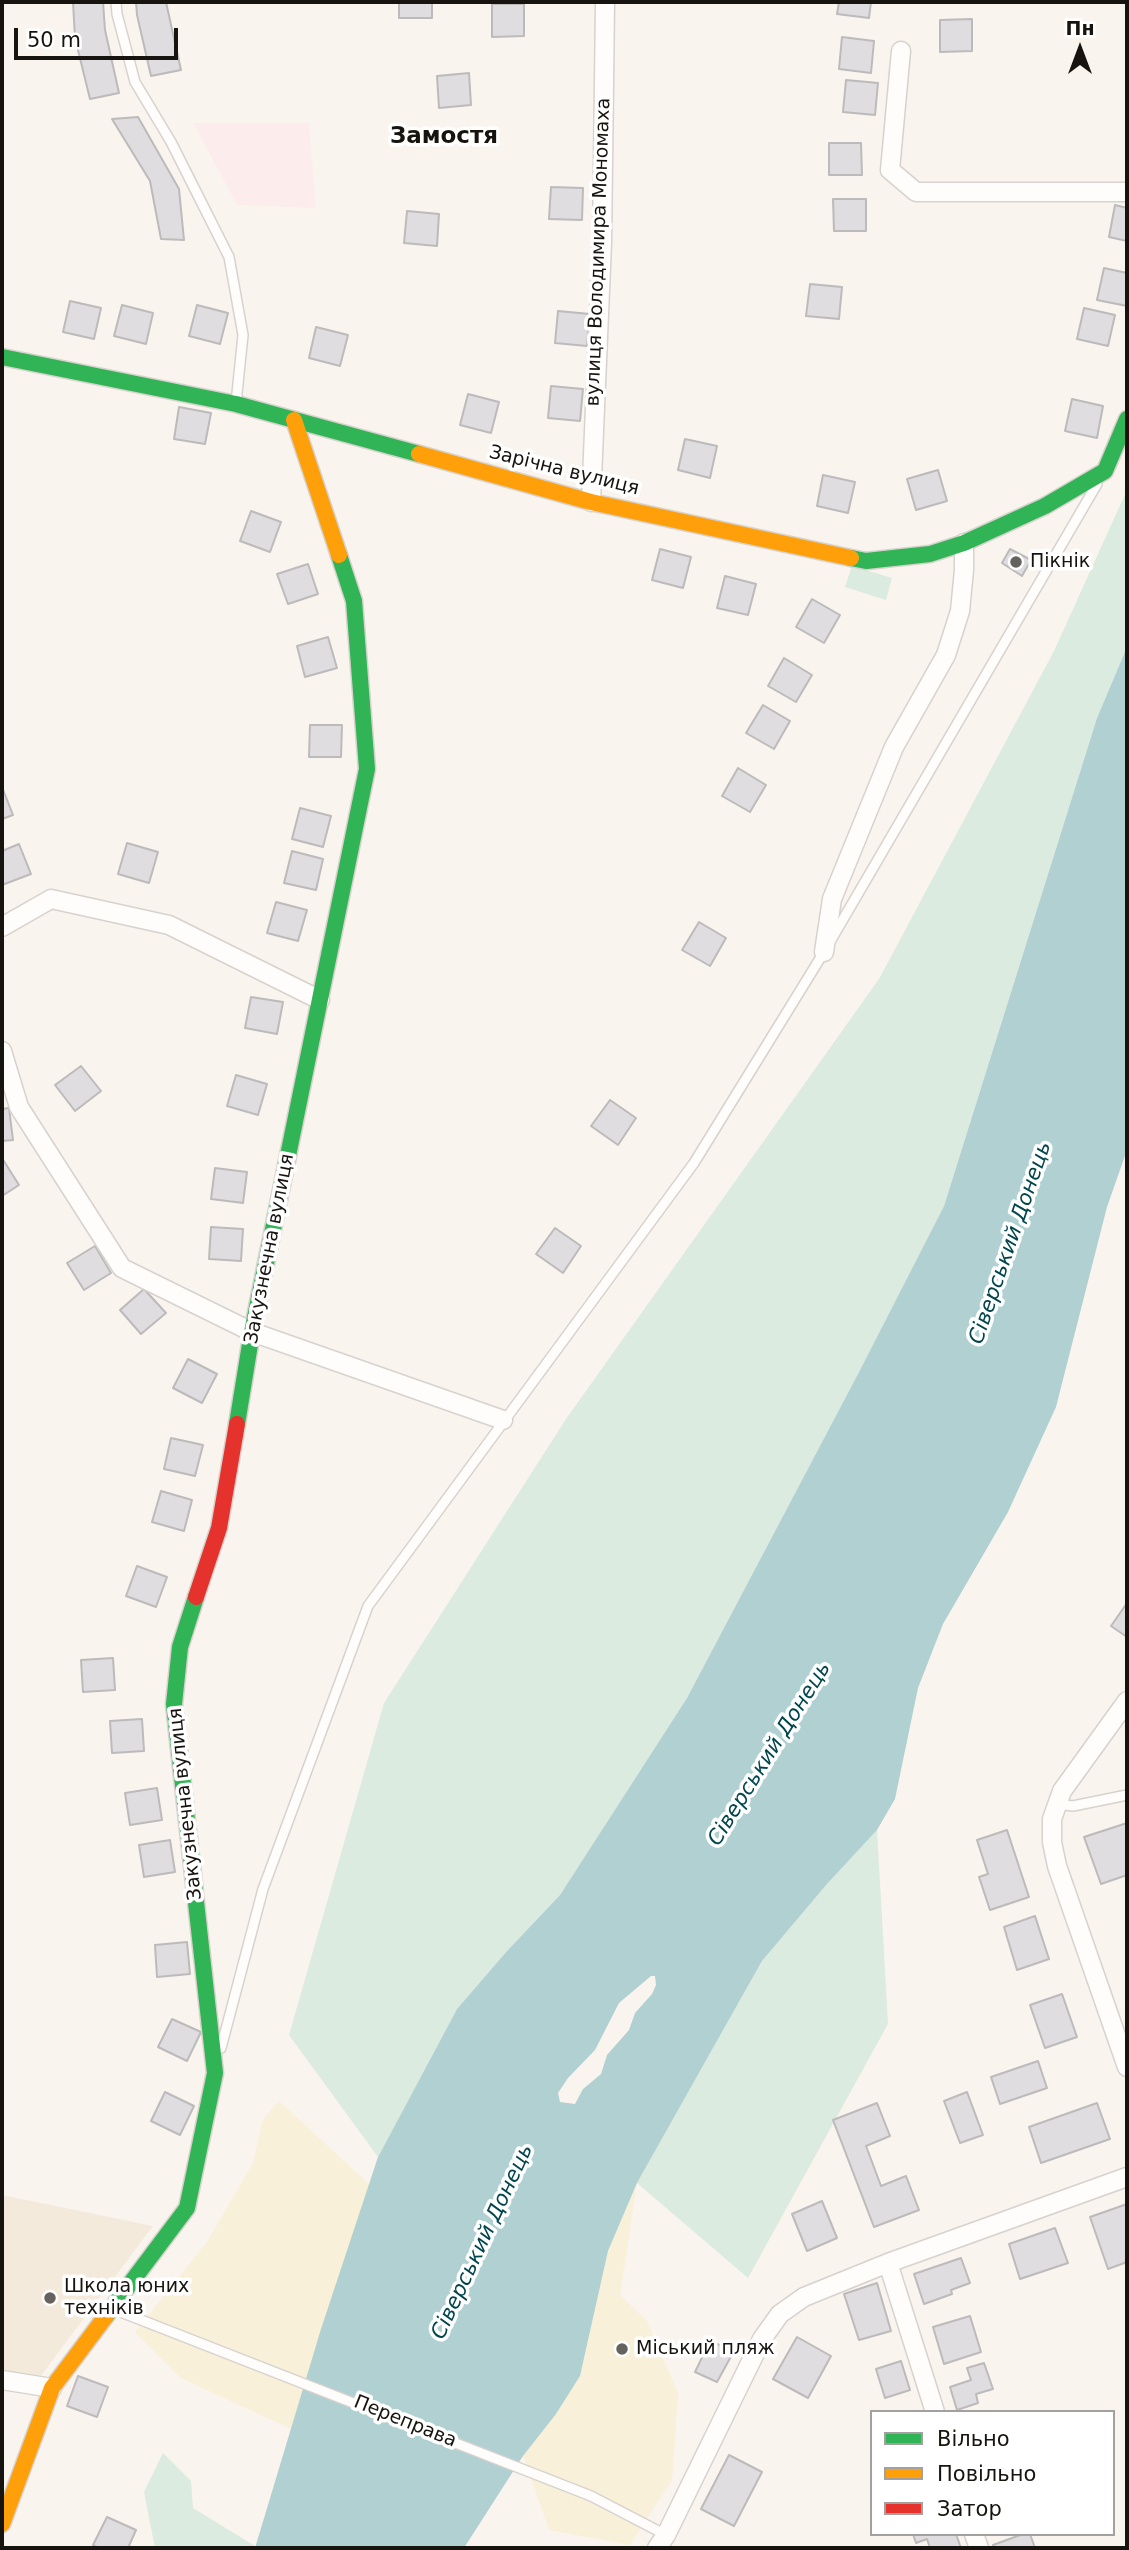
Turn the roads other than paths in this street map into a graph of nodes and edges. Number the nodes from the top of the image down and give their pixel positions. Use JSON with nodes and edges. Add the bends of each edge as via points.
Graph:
{"nodes":[{"id":1,"x":116,"y":2,"type":"edge"},
{"id":2,"x":605,"y":2,"type":"edge"},
{"id":3,"x":901,"y":51,"type":"dead end"},
{"id":4,"x":1127,"y":192,"type":"edge"},
{"id":5,"x":2,"y":357,"type":"edge"},
{"id":6,"x":236,"y":404,"type":"junction"},
{"id":7,"x":1127,"y":419,"type":"edge"},
{"id":8,"x":293,"y":420,"type":"junction"},
{"id":9,"x":1105,"y":471,"type":"junction"},
{"id":10,"x":591,"y":502,"type":"junction"},
{"id":11,"x":964,"y":543,"type":"junction"},
{"id":12,"x":2,"y":927,"type":"edge"},
{"id":13,"x":824,"y":952,"type":"junction"},
{"id":14,"x":320,"y":1000,"type":"junction"},
{"id":15,"x":2,"y":1051,"type":"edge"},
{"id":16,"x":252,"y":1332,"type":"junction"},
{"id":17,"x":503,"y":1420,"type":"junction"},
{"id":18,"x":1127,"y":1701,"type":"edge"},
{"id":19,"x":1127,"y":1795,"type":"edge"},
{"id":20,"x":1057,"y":1804,"type":"junction"},
{"id":21,"x":1127,"y":2067,"type":"edge"},
{"id":22,"x":215,"y":2073,"type":"junction"},
{"id":23,"x":1127,"y":2177,"type":"edge"},
{"id":24,"x":888,"y":2263,"type":"junction"},
{"id":25,"x":112,"y":2308,"type":"junction"},
{"id":26,"x":2,"y":2380,"type":"edge"},
{"id":27,"x":52,"y":2388,"type":"junction"},
{"id":28,"x":934,"y":2410,"type":"edge"},
{"id":29,"x":2,"y":2524,"type":"edge"},
{"id":30,"x":667,"y":2544,"type":"edge"}],
"edges":[{"from":1,"to":6,"type":"lane","via":[[135,82],[229,257],[243,335]]},
{"from":2,"to":10,"type":"street","name":"вулиця Володимира Мономаха","via":[[602,243]]},
{"from":3,"to":4,"type":"street","via":[[890,170],[916,192]]},
{"from":5,"to":6,"type":"street","name":"Зарічна вулиця"},
{"from":6,"to":8,"type":"street","name":"Зарічна вулиця"},
{"from":7,"to":9,"type":"street"},
{"from":8,"to":10,"type":"street","name":"Зарічна вулиця"},
{"from":8,"to":14,"type":"street","name":"Закузнечна вулиця","via":[[354,601],[367,769]]},
{"from":9,"to":11,"type":"street","name":"Зарічна вулиця","via":[[1045,506]]},
{"from":9,"to":13,"type":"lane"},
{"from":10,"to":11,"type":"street","name":"Зарічна вулиця","via":[[866,561],[930,554]]},
{"from":11,"to":13,"type":"street","via":[[960,611],[946,655],[894,747],[832,899]]},
{"from":12,"to":14,"type":"street","via":[[51,899],[156,922]]},
{"from":13,"to":17,"type":"lane","via":[[694,1163]]},
{"from":14,"to":16,"type":"street","name":"Закузнечна вулиця"},
{"from":15,"to":16,"type":"street","via":[[19,1107],[122,1268]]},
{"from":16,"to":17,"type":"street"},
{"from":16,"to":22,"type":"street","name":"Закузнечна вулиця","via":[[219,1528],[180,1647],[174,1704]]},
{"from":17,"to":22,"type":"lane","via":[[368,1606],[263,1889]]},
{"from":18,"to":20,"type":"street"},
{"from":19,"to":20,"type":"lane","via":[[1073,1806]]},
{"from":20,"to":21,"type":"street","via":[[1052,1842],[1057,1866]]},
{"from":22,"to":25,"type":"street","name":"Закузнечна вулиця","via":[[187,2208]]},
{"from":23,"to":24,"type":"street"},
{"from":24,"to":28,"type":"street"},
{"from":24,"to":30,"type":"street","via":[[804,2297],[780,2314],[762,2339]]},
{"from":25,"to":27,"type":"street","name":"Закузнечна вулиця"},
{"from":25,"to":30,"type":"lane","name":"Переправа","via":[[590,2496]]},
{"from":26,"to":27,"type":"street"},
{"from":27,"to":29,"type":"street","name":"Закузнечна вулиця"}]}
